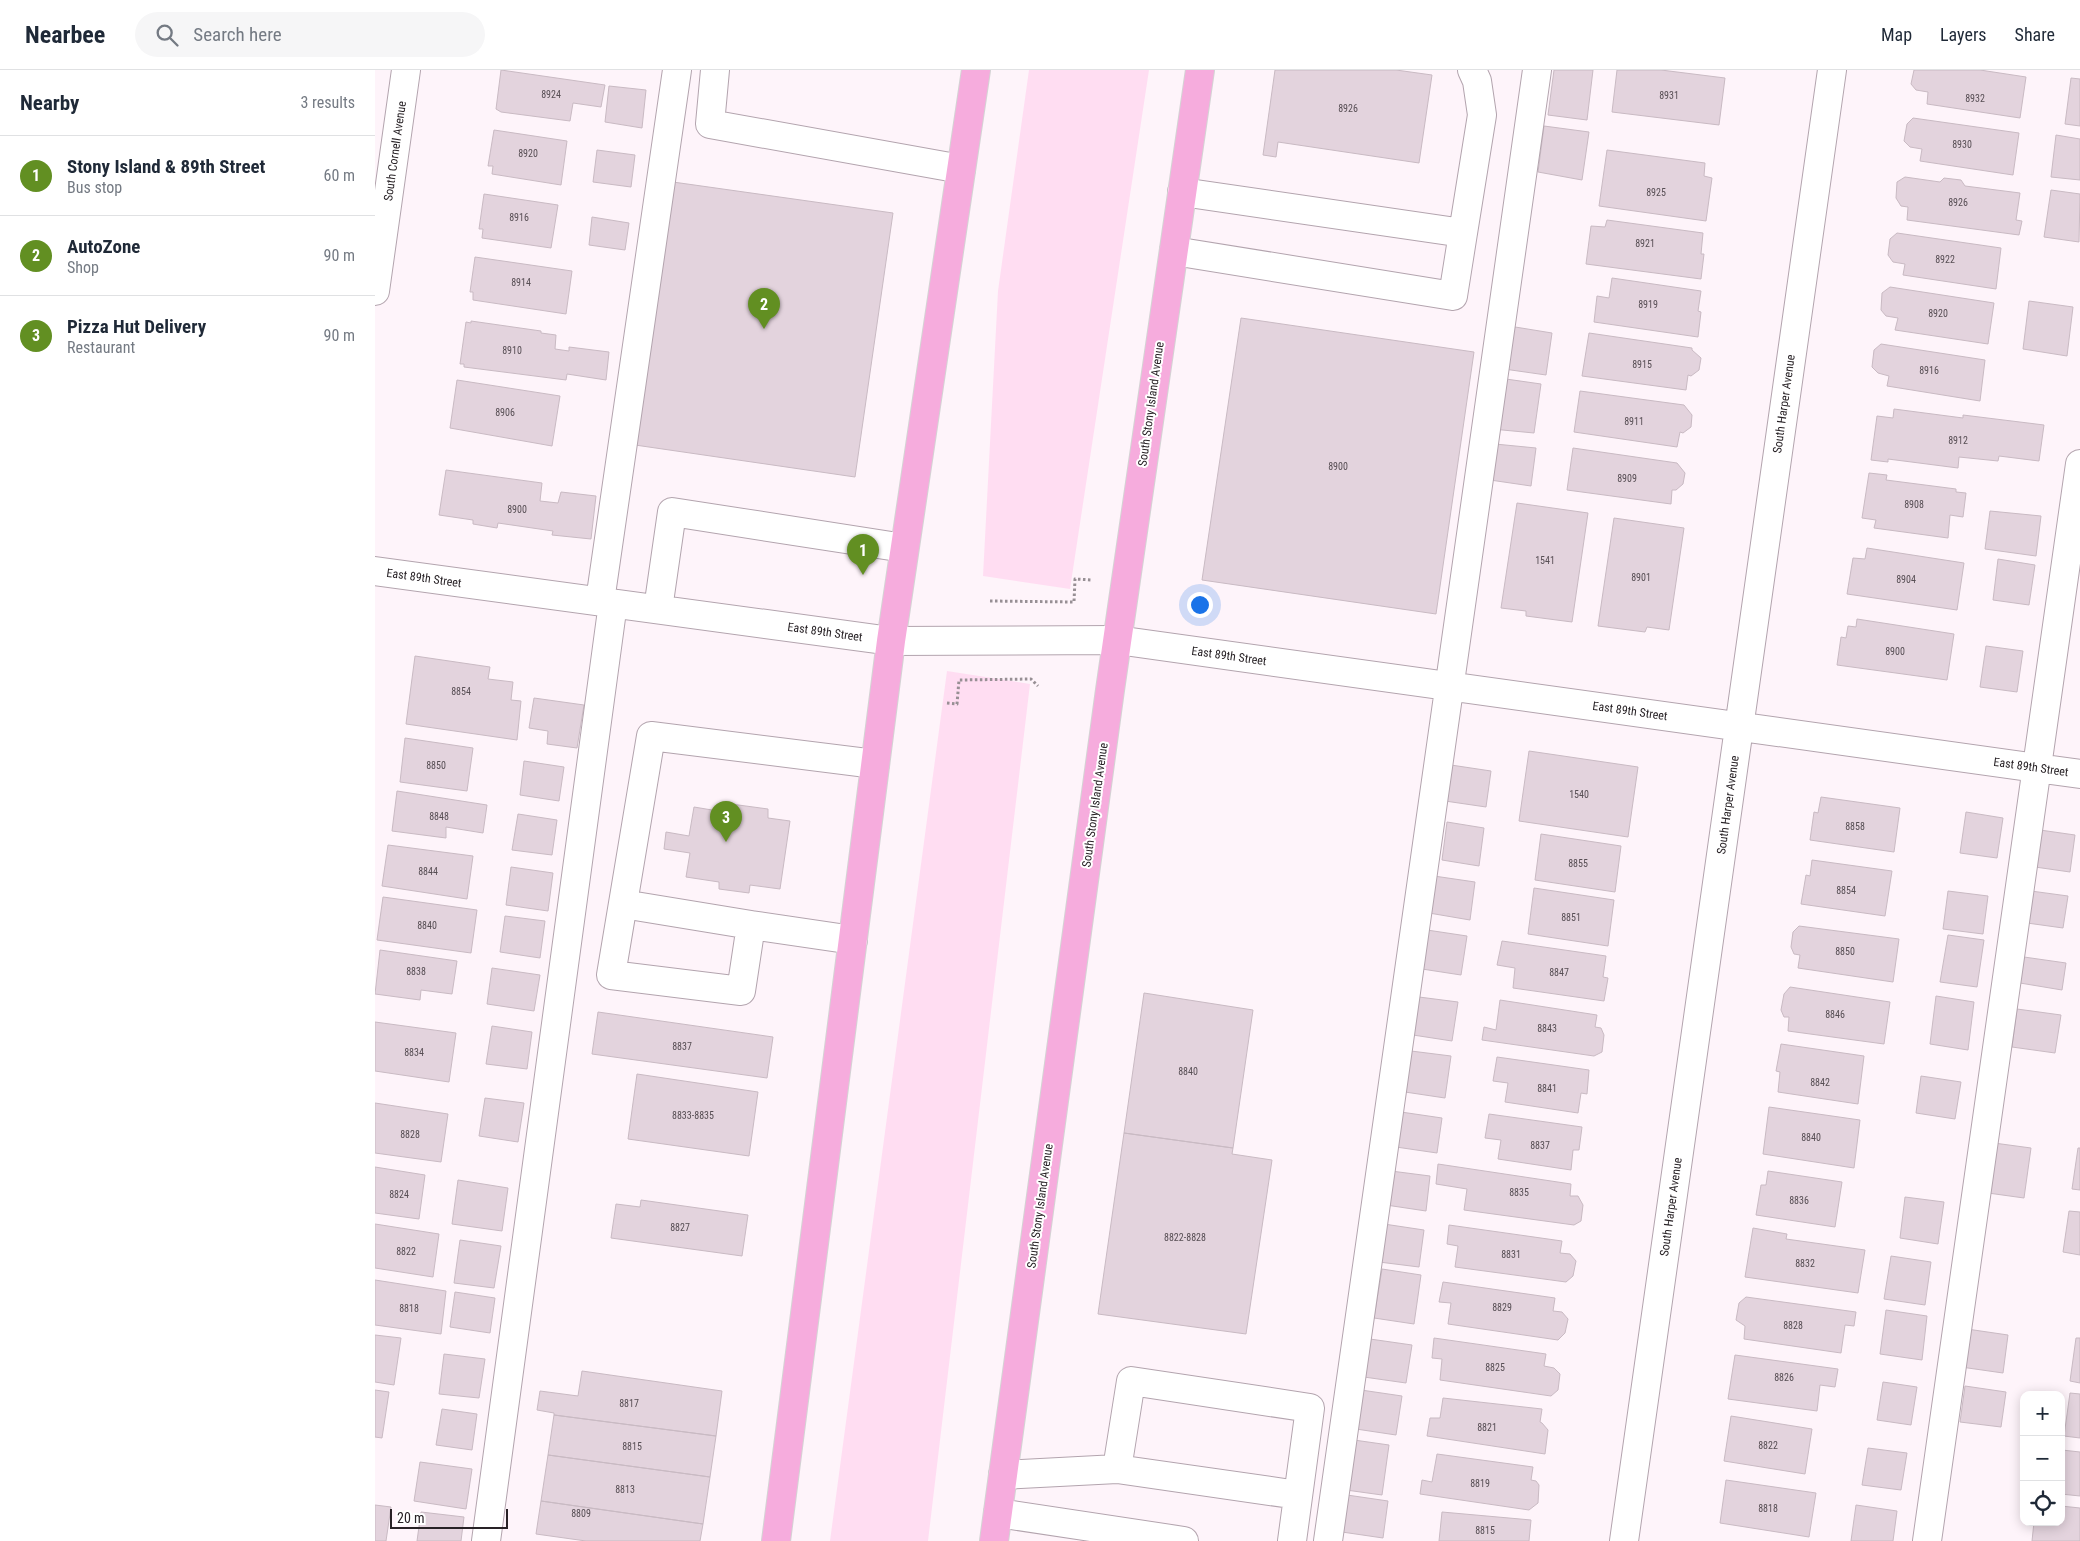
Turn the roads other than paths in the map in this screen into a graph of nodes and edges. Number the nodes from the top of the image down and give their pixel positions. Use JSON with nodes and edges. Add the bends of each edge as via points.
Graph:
{"nodes":[{"id":1,"x":406,"y":70,"type":"edge"},
{"id":2,"x":677,"y":70,"type":"edge"},
{"id":3,"x":715,"y":70,"type":"edge"},
{"id":4,"x":976,"y":70,"type":"edge"},
{"id":5,"x":1200,"y":70,"type":"edge"},
{"id":6,"x":1472,"y":70,"type":"edge"},
{"id":7,"x":1537,"y":70,"type":"edge"},
{"id":8,"x":1832,"y":70,"type":"edge"},
{"id":9,"x":961,"y":169,"type":"junction"},
{"id":10,"x":1182,"y":192,"type":"junction"},
{"id":11,"x":1463,"y":233,"type":"junction"},
{"id":12,"x":1174,"y":251,"type":"junction"},
{"id":13,"x":375,"y":291,"type":"edge"},
{"id":14,"x":2080,"y":464,"type":"edge"},
{"id":15,"x":904,"y":548,"type":"junction"},
{"id":16,"x":375,"y":571,"type":"edge"},
{"id":17,"x":607,"y":602,"type":"junction"},
{"id":18,"x":658,"y":609,"type":"junction"},
{"id":19,"x":1117,"y":640,"type":"junction"},
{"id":20,"x":891,"y":641,"type":"junction"},
{"id":21,"x":1450,"y":686,"type":"junction"},
{"id":22,"x":1739,"y":727,"type":"junction"},
{"id":23,"x":875,"y":764,"type":"junction"},
{"id":24,"x":2038,"y":768,"type":"junction"},
{"id":25,"x":2080,"y":774,"type":"edge"},
{"id":26,"x":623,"y":904,"type":"junction"},
{"id":27,"x":751,"y":925,"type":"junction"},
{"id":28,"x":853,"y":940,"type":"junction"},
{"id":29,"x":1117,"y":1469,"type":"junction"},
{"id":30,"x":1003,"y":1475,"type":"junction"},
{"id":31,"x":1298,"y":1495,"type":"junction"},
{"id":32,"x":998,"y":1512,"type":"junction"},
{"id":33,"x":486,"y":1541,"type":"edge"},
{"id":34,"x":776,"y":1541,"type":"edge"},
{"id":35,"x":994,"y":1541,"type":"edge"},
{"id":36,"x":1184,"y":1541,"type":"edge"},
{"id":37,"x":1292,"y":1541,"type":"edge"},
{"id":38,"x":1328,"y":1541,"type":"edge"},
{"id":39,"x":1624,"y":1541,"type":"edge"},
{"id":40,"x":1927,"y":1541,"type":"edge"}],
"edges":[{"from":1,"to":13,"type":"street","name":"South Cornell Avenue"},
{"from":2,"to":17,"type":"street"},
{"from":3,"to":9,"type":"street","via":[[710,124]]},
{"from":4,"to":9,"type":"highway"},
{"from":5,"to":10,"type":"highway","name":"South Stony Island Avenue"},
{"from":6,"to":11,"type":"street","via":[[1482,115]]},
{"from":7,"to":21,"type":"street"},
{"from":8,"to":22,"type":"street","name":"South Harper Avenue"},
{"from":9,"to":15,"type":"highway"},
{"from":10,"to":11,"type":"street"},
{"from":10,"to":12,"type":"highway","name":"South Stony Island Avenue"},
{"from":11,"to":12,"type":"street","via":[[1453,296]]},
{"from":12,"to":19,"type":"highway","name":"South Stony Island Avenue"},
{"from":14,"to":24,"type":"street"},
{"from":15,"to":18,"type":"street","via":[[672,512]]},
{"from":15,"to":20,"type":"highway"},
{"from":16,"to":17,"type":"street","name":"East 89th Street"},
{"from":17,"to":18,"type":"street","name":"East 89th Street"},
{"from":17,"to":33,"type":"street"},
{"from":18,"to":20,"type":"street","name":"East 89th Street"},
{"from":19,"to":20,"type":"street","name":"East 89th Street"},
{"from":19,"to":21,"type":"street","name":"East 89th Street"},
{"from":19,"to":30,"type":"highway","name":"South Stony Island Avenue"},
{"from":20,"to":23,"type":"highway"},
{"from":21,"to":22,"type":"street","name":"East 89th Street"},
{"from":21,"to":38,"type":"street"},
{"from":22,"to":24,"type":"street","name":"East 89th Street"},
{"from":22,"to":39,"type":"street","name":"South Harper Avenue"},
{"from":23,"to":26,"type":"street","via":[[651,736]]},
{"from":23,"to":28,"type":"highway"},
{"from":24,"to":25,"type":"street","name":"East 89th Street"},
{"from":24,"to":40,"type":"street"},
{"from":26,"to":27,"type":"street"},
{"from":26,"to":27,"type":"street","via":[[611,975],[741,991]]},
{"from":27,"to":28,"type":"street"},
{"from":28,"to":34,"type":"highway"},
{"from":29,"to":30,"type":"street"},
{"from":29,"to":31,"type":"street"},
{"from":29,"to":31,"type":"street","via":[[1131,1381],[1310,1408]]},
{"from":30,"to":32,"type":"highway","name":"South Stony Island Avenue"},
{"from":31,"to":37,"type":"street"},
{"from":32,"to":35,"type":"highway","name":"South Stony Island Avenue"},
{"from":32,"to":36,"type":"street"}]}
